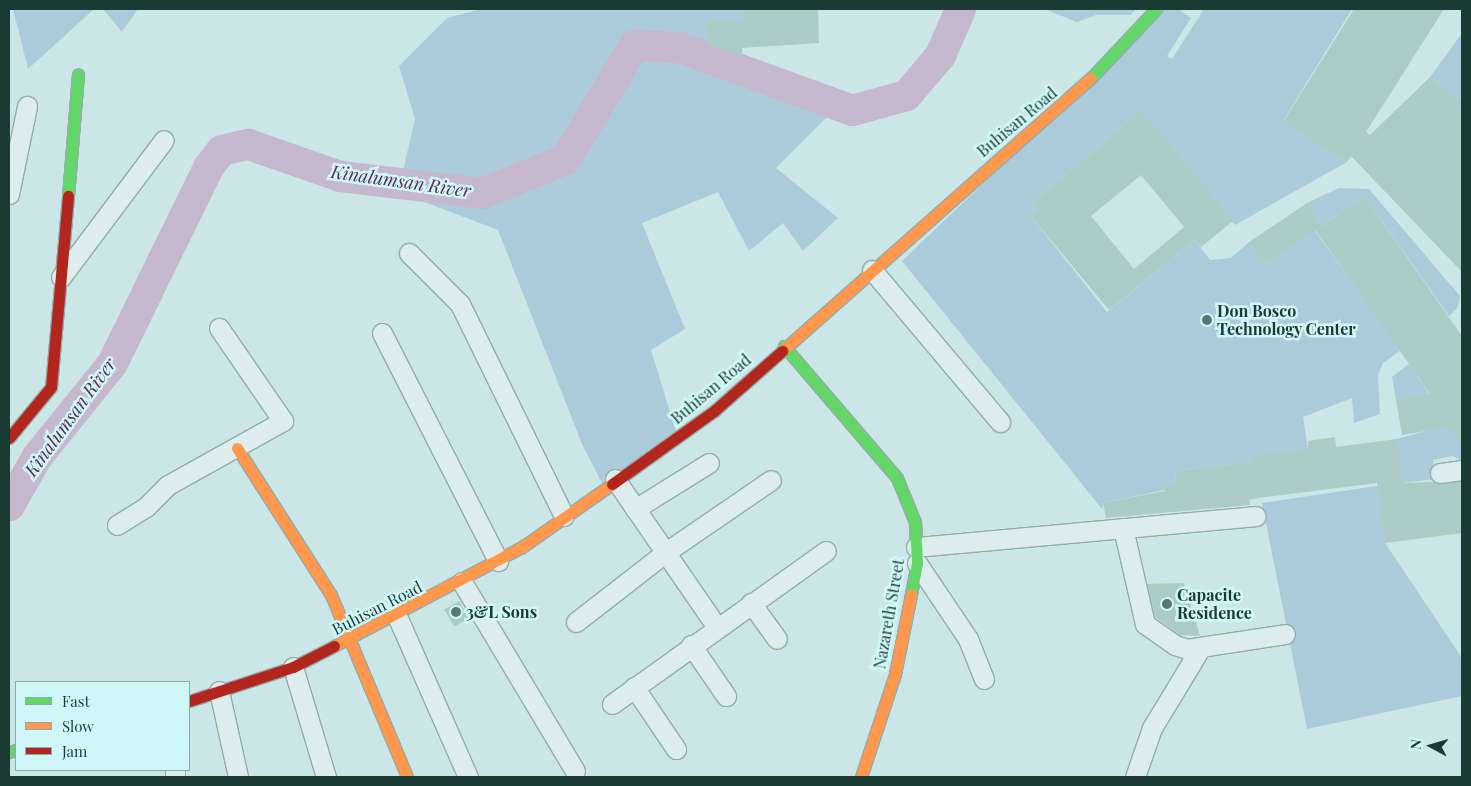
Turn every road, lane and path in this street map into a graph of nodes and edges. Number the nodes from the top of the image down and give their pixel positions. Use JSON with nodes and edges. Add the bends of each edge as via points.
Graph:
{"nodes":[{"id":1,"x":1156,"y":9,"type":"edge"},
{"id":2,"x":78,"y":74,"type":"dead end"},
{"id":3,"x":28,"y":106,"type":"dead end"},
{"id":4,"x":164,"y":140,"type":"dead end"},
{"id":5,"x":9,"y":194,"type":"edge"},
{"id":6,"x":409,"y":253,"type":"dead end"},
{"id":7,"x":872,"y":270,"type":"junction"},
{"id":8,"x":61,"y":277,"type":"junction"},
{"id":9,"x":219,"y":328,"type":"dead end"},
{"id":10,"x":382,"y":334,"type":"dead end"},
{"id":11,"x":784,"y":346,"type":"junction"},
{"id":12,"x":1000,"y":422,"type":"dead end"},
{"id":13,"x":9,"y":438,"type":"edge"},
{"id":14,"x":237,"y":448,"type":"junction"},
{"id":15,"x":709,"y":463,"type":"dead end"},
{"id":16,"x":1462,"y":470,"type":"edge"},
{"id":17,"x":1440,"y":473,"type":"dead end"},
{"id":18,"x":615,"y":479,"type":"junction"},
{"id":19,"x":771,"y":480,"type":"dead end"},
{"id":20,"x":636,"y":509,"type":"junction"},
{"id":21,"x":564,"y":516,"type":"junction"},
{"id":22,"x":1256,"y":516,"type":"dead end"},
{"id":23,"x":117,"y":525,"type":"dead end"},
{"id":24,"x":1123,"y":528,"type":"junction"},
{"id":25,"x":826,"y":550,"type":"dead end"},
{"id":26,"x":666,"y":552,"type":"junction"},
{"id":27,"x":916,"y":555,"type":"junction"},
{"id":28,"x":498,"y":561,"type":"junction"},
{"id":29,"x":462,"y":582,"type":"junction"},
{"id":30,"x":751,"y":603,"type":"junction"},
{"id":31,"x":397,"y":616,"type":"junction"},
{"id":32,"x":576,"y":622,"type":"dead end"},
{"id":33,"x":716,"y":626,"type":"junction"},
{"id":34,"x":1286,"y":634,"type":"dead end"},
{"id":35,"x":777,"y":639,"type":"dead end"},
{"id":36,"x":351,"y":640,"type":"junction"},
{"id":37,"x":691,"y":645,"type":"junction"},
{"id":38,"x":1201,"y":647,"type":"junction"},
{"id":39,"x":293,"y":667,"type":"junction"},
{"id":40,"x":984,"y":679,"type":"dead end"},
{"id":41,"x":634,"y":687,"type":"junction"},
{"id":42,"x":219,"y":691,"type":"junction"},
{"id":43,"x":726,"y":696,"type":"dead end"},
{"id":44,"x":190,"y":701,"type":"edge"},
{"id":45,"x":612,"y":704,"type":"dead end"},
{"id":46,"x":676,"y":748,"type":"dead end"},
{"id":47,"x":575,"y":771,"type":"dead end"},
{"id":48,"x":238,"y":777,"type":"edge"},
{"id":49,"x":326,"y":777,"type":"edge"},
{"id":50,"x":407,"y":777,"type":"edge"},
{"id":51,"x":468,"y":777,"type":"edge"},
{"id":52,"x":861,"y":777,"type":"edge"},
{"id":53,"x":1135,"y":777,"type":"edge"}],
"edges":[{"from":1,"to":7,"type":"street","name":"Buhisan Road","via":[[1074,96]]},
{"from":2,"to":8,"type":"street"},
{"from":3,"to":5,"type":"street"},
{"from":4,"to":8,"type":"street"},
{"from":6,"to":21,"type":"street","via":[[460,304]]},
{"from":7,"to":11,"type":"street","name":"Buhisan Road"},
{"from":7,"to":12,"type":"street"},
{"from":8,"to":13,"type":"street","via":[[51,387]]},
{"from":9,"to":14,"type":"street","via":[[283,421]]},
{"from":10,"to":28,"type":"street"},
{"from":11,"to":18,"type":"street","name":"Buhisan Road","via":[[714,411]]},
{"from":11,"to":27,"type":"street","name":"Nazareth Street","via":[[897,478],[911,508]]},
{"from":14,"to":23,"type":"street","via":[[168,485],[146,507]]},
{"from":14,"to":36,"type":"street","via":[[306,552]]},
{"from":15,"to":20,"type":"street"},
{"from":16,"to":17,"type":"street"},
{"from":18,"to":20,"type":"street"},
{"from":18,"to":21,"type":"street","name":"Buhisan Road"},
{"from":19,"to":26,"type":"street"},
{"from":20,"to":26,"type":"street"},
{"from":21,"to":28,"type":"street","name":"Buhisan Road"},
{"from":22,"to":24,"type":"street"},
{"from":24,"to":27,"type":"street"},
{"from":24,"to":38,"type":"street","via":[[1145,624],[1175,645]]},
{"from":25,"to":30,"type":"street"},
{"from":26,"to":32,"type":"street"},
{"from":26,"to":33,"type":"street"},
{"from":27,"to":40,"type":"street","via":[[968,639]]},
{"from":27,"to":52,"type":"street","name":"Nazareth Street","via":[[895,674]]},
{"from":28,"to":29,"type":"street","name":"Buhisan Road"},
{"from":29,"to":31,"type":"street","name":"Buhisan Road"},
{"from":29,"to":47,"type":"street"},
{"from":30,"to":33,"type":"street"},
{"from":30,"to":35,"type":"street"},
{"from":31,"to":36,"type":"street","name":"Buhisan Road"},
{"from":31,"to":51,"type":"street"},
{"from":33,"to":37,"type":"street"},
{"from":34,"to":38,"type":"street"},
{"from":36,"to":39,"type":"street","name":"Buhisan Road"},
{"from":36,"to":50,"type":"street"},
{"from":37,"to":41,"type":"street"},
{"from":37,"to":43,"type":"street"},
{"from":38,"to":53,"type":"street","via":[[1152,728]]},
{"from":39,"to":42,"type":"street","name":"Buhisan Road"},
{"from":39,"to":49,"type":"street"},
{"from":41,"to":45,"type":"street"},
{"from":41,"to":46,"type":"street"},
{"from":42,"to":44,"type":"street","name":"Buhisan Road"},
{"from":42,"to":48,"type":"street"}]}
